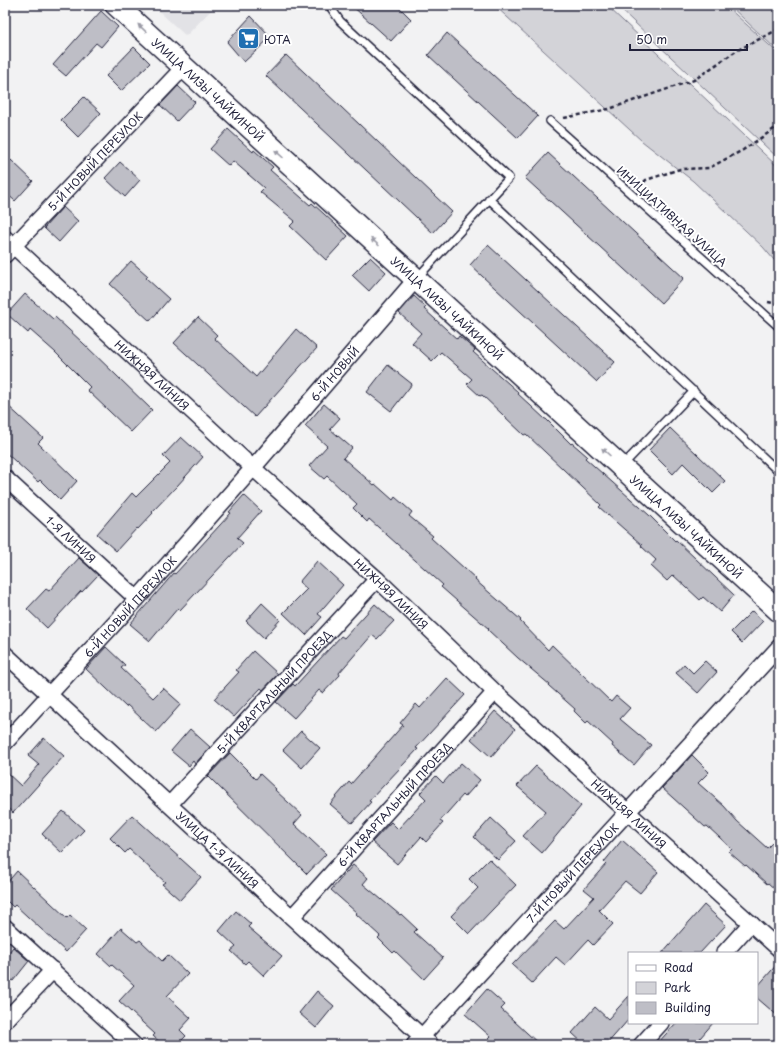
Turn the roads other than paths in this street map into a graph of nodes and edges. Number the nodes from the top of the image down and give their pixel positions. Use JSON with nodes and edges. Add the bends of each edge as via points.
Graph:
{"nodes":[{"id":1,"x":116,"y":5,"type":"edge"},
{"id":2,"x":329,"y":5,"type":"edge"},
{"id":3,"x":184,"y":67,"type":"junction"},
{"id":4,"x":550,"y":121,"type":"road end"},
{"id":5,"x":489,"y":199,"type":"junction"},
{"id":6,"x":8,"y":246,"type":"edge"},
{"id":7,"x":416,"y":279,"type":"junction"},
{"id":8,"x":779,"y":327,"type":"edge"},
{"id":9,"x":694,"y":392,"type":"junction"},
{"id":10,"x":622,"y":467,"type":"junction"},
{"id":11,"x":253,"y":468,"type":"junction"},
{"id":12,"x":779,"y":472,"type":"edge"},
{"id":13,"x":5,"y":478,"type":"edge"},
{"id":14,"x":377,"y":580,"type":"junction"},
{"id":15,"x":137,"y":599,"type":"junction"},
{"id":16,"x":779,"y":610,"type":"edge"},
{"id":17,"x":779,"y":647,"type":"edge"},
{"id":18,"x":5,"y":654,"type":"edge"},
{"id":19,"x":496,"y":692,"type":"junction"},
{"id":20,"x":49,"y":695,"type":"junction"},
{"id":21,"x":5,"y":743,"type":"edge"},
{"id":22,"x":170,"y":804,"type":"junction"},
{"id":23,"x":628,"y":811,"type":"junction"},
{"id":24,"x":292,"y":917,"type":"junction"},
{"id":25,"x":751,"y":924,"type":"junction"},
{"id":26,"x":5,"y":927,"type":"edge"},
{"id":27,"x":779,"y":948,"type":"edge"},
{"id":28,"x":725,"y":952,"type":"edge"},
{"id":29,"x":53,"y":970,"type":"junction"},
{"id":30,"x":5,"y":1021,"type":"edge"},
{"id":31,"x":660,"y":1024,"type":"edge"},
{"id":32,"x":422,"y":1042,"type":"edge"},
{"id":33,"x":134,"y":1045,"type":"edge"},
{"id":34,"x":641,"y":1045,"type":"edge"}],
"edges":[{"from":3,"to":1,"type":"main road","name":"УЛИЦА ЛИЗЫ ЧАЙКИНОЙ","one_way":true},
{"from":2,"to":5,"type":"lane","via":[[340,21],[509,178]]},
{"from":3,"to":6,"type":"street","name":"5-Й НОВЫЙ ПЕРЕУЛОК"},
{"from":7,"to":3,"type":"main road","name":"УЛИЦА ЛИЗЫ ЧАЙКИНОЙ","one_way":true},
{"from":4,"to":8,"type":"lane","name":"ИНИЦИАТИВНАЯ УЛИЦА"},
{"from":5,"to":7,"type":"lane"},
{"from":5,"to":9,"type":"lane"},
{"from":6,"to":11,"type":"street","name":"НИЖНЯЯ ЛИНИЯ"},
{"from":10,"to":7,"type":"main road","name":"УЛИЦА ЛИЗЫ ЧАЙКИНОЙ","one_way":true},
{"from":7,"to":11,"type":"street","name":"6-Й НОВЫЙ"},
{"from":9,"to":10,"type":"lane"},
{"from":9,"to":12,"type":"lane"},
{"from":10,"to":16,"type":"main road","name":"УЛИЦА ЛИЗЫ ЧАЙКИНОЙ"},
{"from":11,"to":14,"type":"street","name":"НИЖНЯЯ ЛИНИЯ"},
{"from":11,"to":15,"type":"street","name":"6-Й НОВЫЙ ПЕРЕУЛОК"},
{"from":13,"to":15,"type":"street","name":"1-Я ЛИНИЯ"},
{"from":14,"to":19,"type":"street","name":"НИЖНЯЯ ЛИНИЯ"},
{"from":14,"to":22,"type":"street","name":"5-Й КВАРТАЛЬНЫЙ ПРОЕЗД"},
{"from":15,"to":20,"type":"street","name":"6-Й НОВЫЙ ПЕРЕУЛОК"},
{"from":17,"to":23,"type":"street","name":"7-Й НОВЫЙ ПЕРЕУЛОК"},
{"from":18,"to":20,"type":"street","name":"УЛИЦА 1-Я ЛИНИЯ"},
{"from":19,"to":23,"type":"street","name":"НИЖНЯЯ ЛИНИЯ"},
{"from":19,"to":24,"type":"street","name":"6-Й КВАРТАЛЬНЫЙ ПРОЕЗД"},
{"from":20,"to":21,"type":"street","name":"6-Й НОВЫЙ ПЕРЕУЛОК"},
{"from":20,"to":22,"type":"street","name":"УЛИЦА 1-Я ЛИНИЯ"},
{"from":22,"to":24,"type":"street","name":"УЛИЦА 1-Я ЛИНИЯ"},
{"from":23,"to":25,"type":"street","name":"НИЖНЯЯ ЛИНИЯ"},
{"from":23,"to":32,"type":"street","name":"7-Й НОВЫЙ ПЕРЕУЛОК"},
{"from":24,"to":32,"type":"street","name":"УЛИЦА 1-Я ЛИНИЯ"},
{"from":25,"to":27,"type":"street","name":"НИЖНЯЯ ЛИНИЯ"},
{"from":25,"to":28,"type":"street"},
{"from":26,"to":29,"type":"street"},
{"from":29,"to":30,"type":"street"},
{"from":29,"to":33,"type":"street"},
{"from":31,"to":34,"type":"street"}]}
